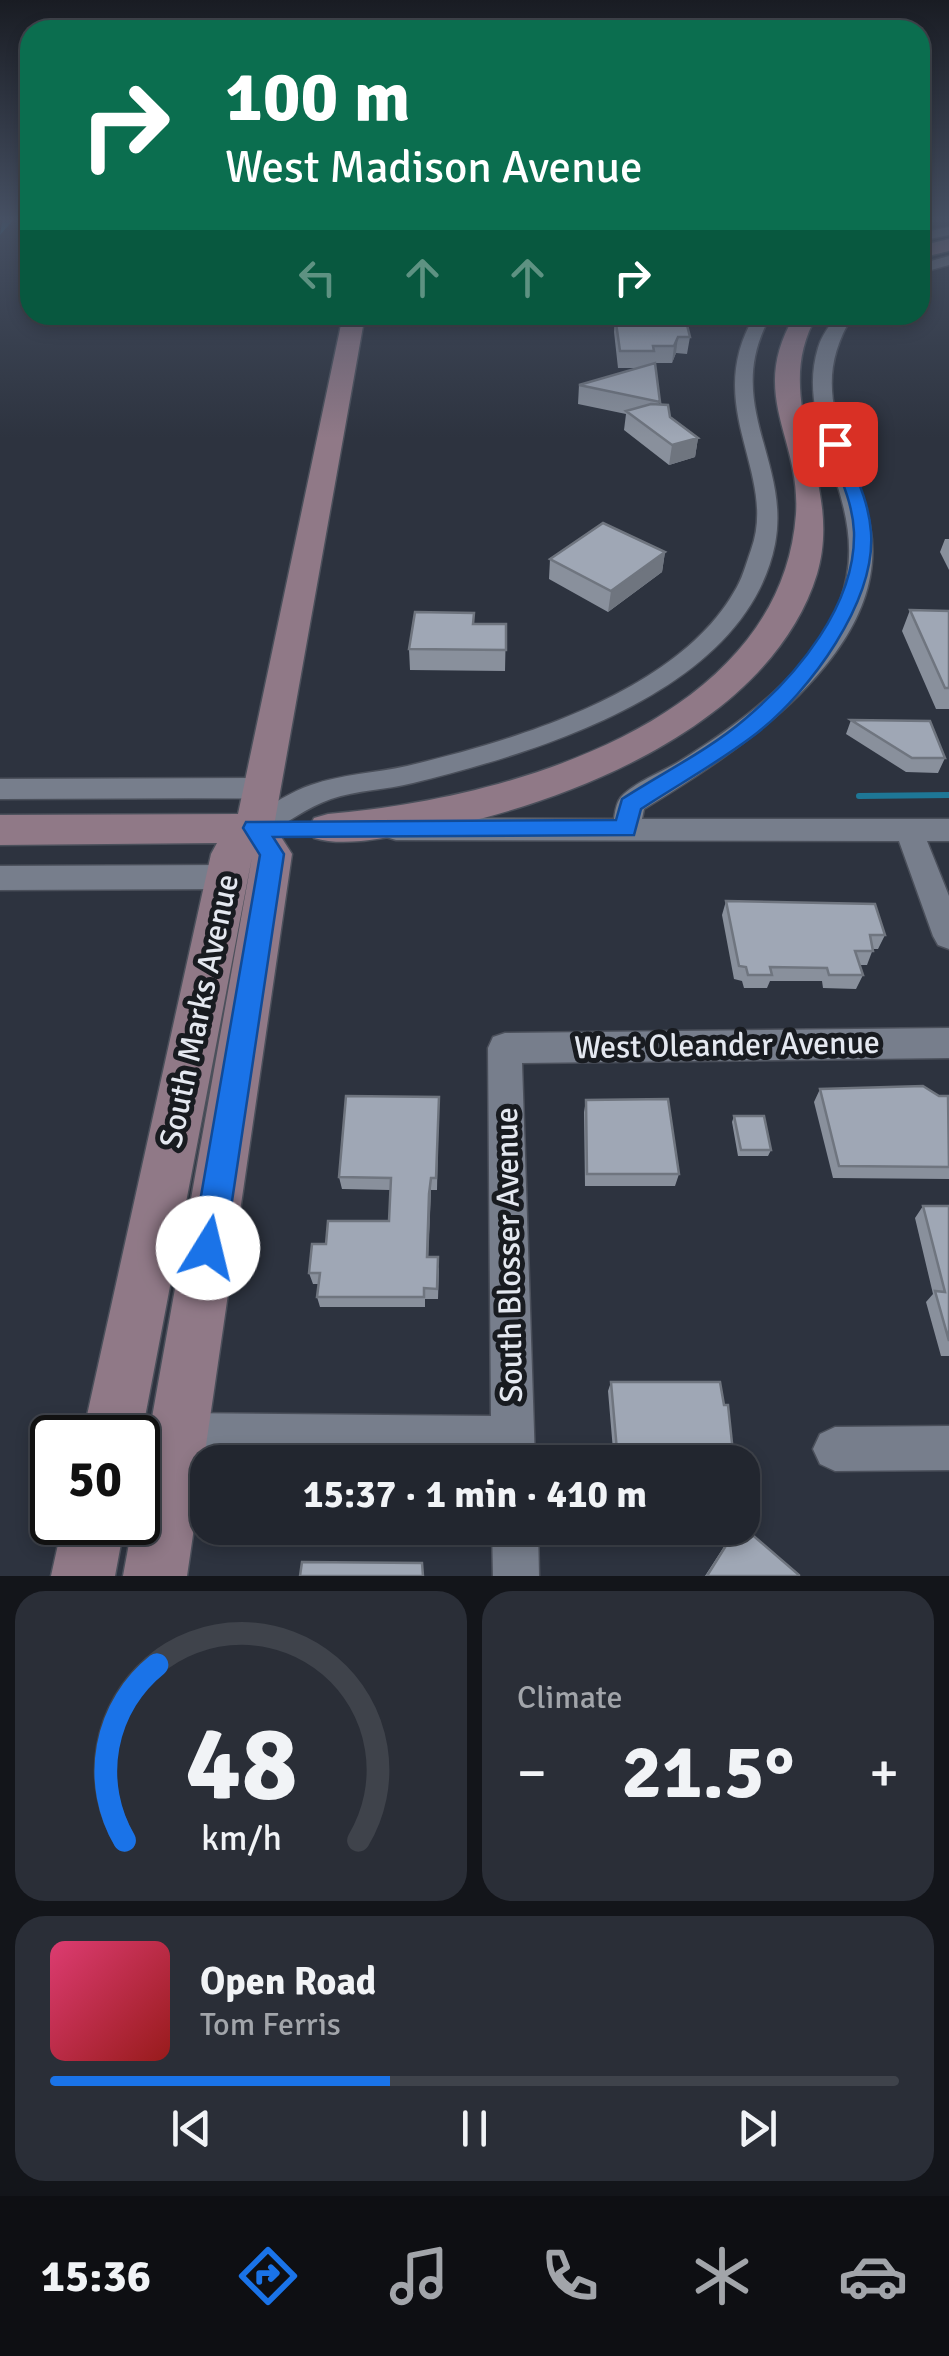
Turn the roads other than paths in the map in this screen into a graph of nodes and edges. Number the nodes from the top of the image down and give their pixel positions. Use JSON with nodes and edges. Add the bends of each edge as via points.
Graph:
{"nodes":[{"id":1,"x":352,"y":325,"type":"edge"},
{"id":2,"x":757,"y":325,"type":"edge"},
{"id":3,"x":800,"y":325,"type":"edge"},
{"id":4,"x":838,"y":325,"type":"edge"},
{"id":5,"x":0,"y":789,"type":"edge"},
{"id":6,"x":259,"y":808,"type":"junction"},
{"id":7,"x":328,"y":828,"type":"junction"},
{"id":8,"x":626,"y":829,"type":"junction"},
{"id":9,"x":0,"y":830,"type":"edge"},
{"id":10,"x":909,"y":830,"type":"junction"},
{"id":11,"x":949,"y":830,"type":"edge"},
{"id":12,"x":226,"y":877,"type":"junction"},
{"id":13,"x":0,"y":878,"type":"edge"},
{"id":14,"x":949,"y":936,"type":"edge"},
{"id":15,"x":949,"y":1043,"type":"edge"},
{"id":16,"x":505,"y":1048,"type":"joint"},
{"id":17,"x":116,"y":1415,"type":"edge"},
{"id":18,"x":179,"y":1435,"type":"junction"},
{"id":19,"x":402,"y":1445,"type":"edge"},
{"id":20,"x":513,"y":1445,"type":"edge"},
{"id":21,"x":949,"y":1448,"type":"edge"},
{"id":22,"x":835,"y":1449,"type":"dead end"},
{"id":23,"x":89,"y":1545,"type":"edge"},
{"id":24,"x":515,"y":1545,"type":"edge"},
{"id":25,"x":83,"y":1576,"type":"edge"},
{"id":26,"x":155,"y":1576,"type":"edge"},
{"id":27,"x":516,"y":1576,"type":"edge"}],
"edges":[{"from":1,"to":6,"type":"main road","name":"South Marks Avenue"},
{"from":2,"to":6,"type":"street","via":[[742,383],[762,478],[764,545],[747,592],[702,645],[638,693],[557,731],[404,776]]},
{"from":3,"to":7,"type":"main road","via":[[784,368],[810,539],[795,596],[754,658],[701,706],[573,771],[452,811]]},
{"from":4,"to":8,"type":"street","via":[[818,373],[862,531],[861,564],[846,608],[781,697],[708,757],[630,804]]},
{"from":5,"to":6,"type":"street"},
{"from":6,"to":7,"type":"street"},
{"from":6,"to":9,"type":"main road"},
{"from":6,"to":12,"type":"main road","name":"South Marks Avenue","via":[[231,854]]},
{"from":6,"to":18,"type":"main road","name":"South Marks Avenue","via":[[272,854]]},
{"from":7,"to":8,"type":"street"},
{"from":8,"to":10,"type":"street"},
{"from":10,"to":11,"type":"street"},
{"from":10,"to":14,"type":"street"},
{"from":12,"to":13,"type":"street"},
{"from":12,"to":17,"type":"main road","name":"South Marks Avenue"},
{"from":15,"to":16,"type":"street","name":"West Oleander Avenue"},
{"from":16,"to":20,"type":"street","name":"South Blosser Avenue"},
{"from":18,"to":19,"type":"street"},
{"from":18,"to":26,"type":"main road","name":"South Marks Avenue"},
{"from":21,"to":22,"type":"street"},
{"from":23,"to":25,"type":"main road"},
{"from":24,"to":27,"type":"street"}]}
